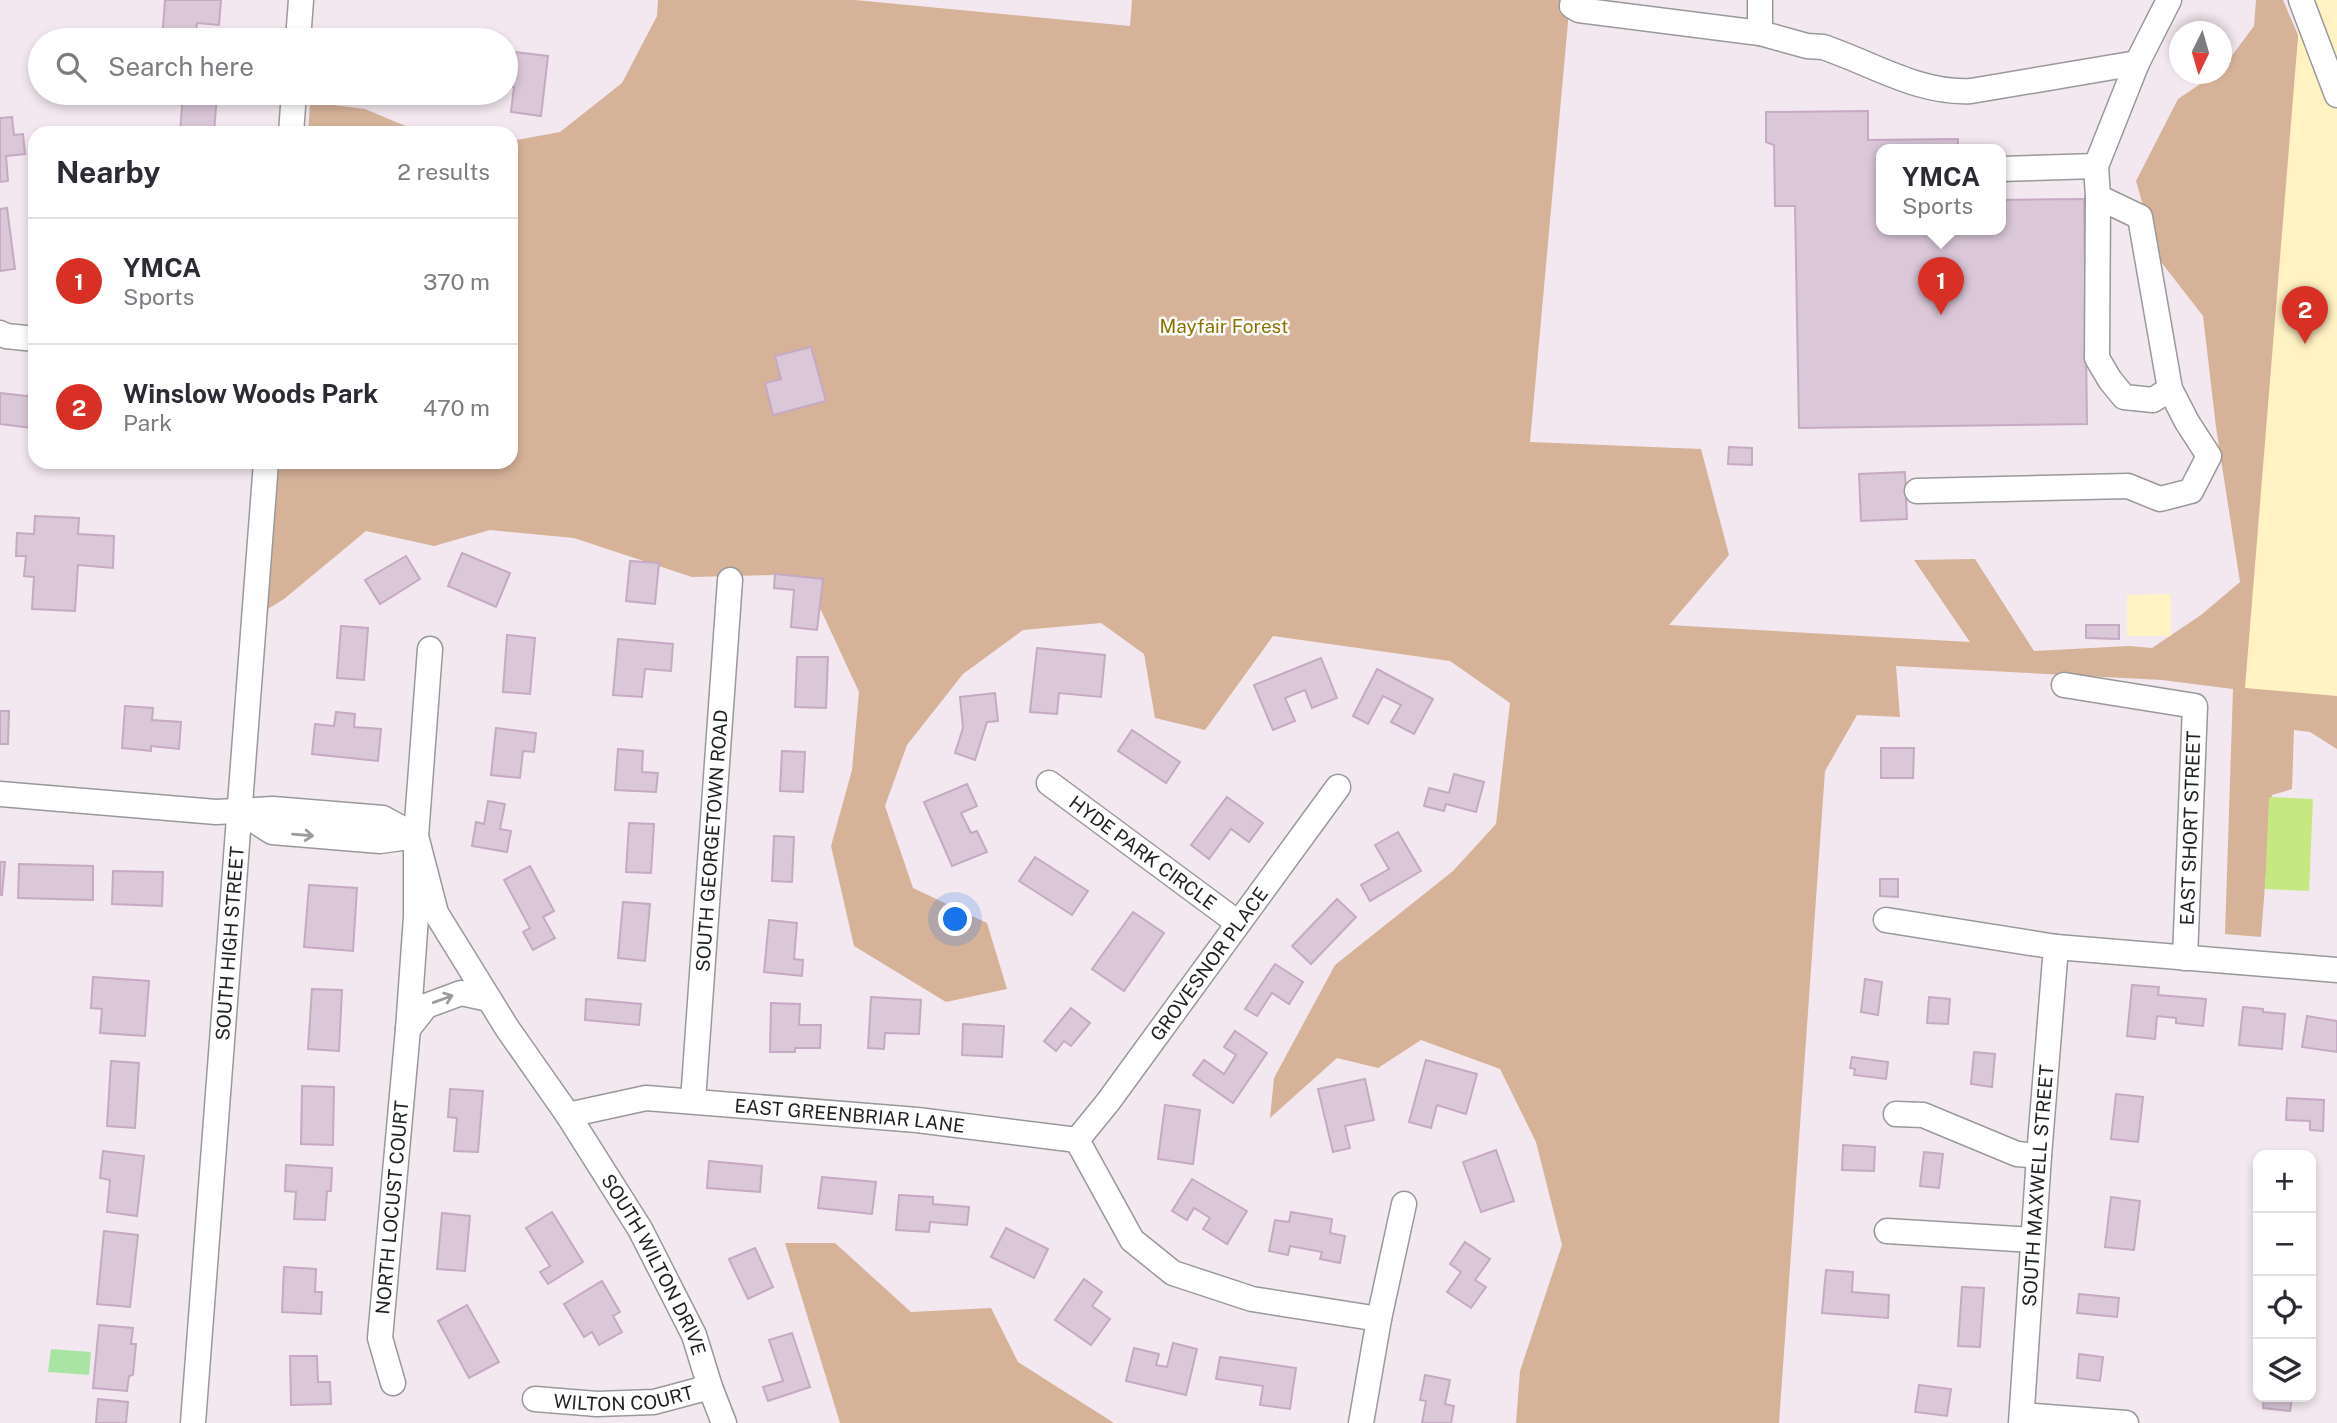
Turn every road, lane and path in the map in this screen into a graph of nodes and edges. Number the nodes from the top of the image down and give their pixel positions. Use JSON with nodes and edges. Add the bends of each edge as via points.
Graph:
{"nodes":[{"id":1,"x":301,"y":0,"type":"edge"},
{"id":2,"x":1573,"y":0,"type":"edge"},
{"id":3,"x":1760,"y":0,"type":"edge"},
{"id":4,"x":2169,"y":0,"type":"edge"},
{"id":5,"x":2301,"y":0,"type":"edge"},
{"id":6,"x":299,"y":28,"type":"edge"},
{"id":7,"x":1760,"y":33,"type":"junction"},
{"id":8,"x":2137,"y":63,"type":"junction"},
{"id":9,"x":2337,"y":95,"type":"edge"},
{"id":10,"x":293,"y":105,"type":"edge"},
{"id":11,"x":292,"y":126,"type":"edge"},
{"id":12,"x":2096,"y":166,"type":"junction"},
{"id":13,"x":2006,"y":169,"type":"edge"},
{"id":14,"x":2098,"y":197,"type":"junction"},
{"id":15,"x":0,"y":333,"type":"edge"},
{"id":16,"x":28,"y":338,"type":"edge"},
{"id":17,"x":2170,"y":389,"type":"junction"},
{"id":18,"x":266,"y":469,"type":"edge"},
{"id":19,"x":1917,"y":491,"type":"dead end"},
{"id":20,"x":730,"y":580,"type":"dead end"},
{"id":21,"x":430,"y":649,"type":"dead end"},
{"id":22,"x":2064,"y":685,"type":"dead end"},
{"id":23,"x":1049,"y":783,"type":"dead end"},
{"id":24,"x":1338,"y":787,"type":"dead end"},
{"id":25,"x":0,"y":794,"type":"edge"},
{"id":26,"x":241,"y":812,"type":"junction"},
{"id":27,"x":416,"y":836,"type":"junction"},
{"id":28,"x":1886,"y":920,"type":"dead end"},
{"id":29,"x":1238,"y":923,"type":"junction"},
{"id":30,"x":2056,"y":947,"type":"junction"},
{"id":31,"x":2185,"y":958,"type":"junction"},
{"id":32,"x":2337,"y":970,"type":"edge"},
{"id":33,"x":489,"y":999,"type":"junction"},
{"id":34,"x":408,"y":1029,"type":"junction"},
{"id":35,"x":693,"y":1101,"type":"junction"},
{"id":36,"x":1896,"y":1114,"type":"dead end"},
{"id":37,"x":568,"y":1115,"type":"junction"},
{"id":38,"x":1077,"y":1140,"type":"junction"},
{"id":39,"x":2039,"y":1156,"type":"junction"},
{"id":40,"x":1404,"y":1204,"type":"dead end"},
{"id":41,"x":1887,"y":1231,"type":"dead end"},
{"id":42,"x":2033,"y":1240,"type":"junction"},
{"id":43,"x":1379,"y":1319,"type":"junction"},
{"id":44,"x":393,"y":1383,"type":"dead end"},
{"id":45,"x":710,"y":1388,"type":"junction"},
{"id":46,"x":535,"y":1399,"type":"dead end"},
{"id":47,"x":2022,"y":1419,"type":"edge"},
{"id":48,"x":193,"y":1423,"type":"edge"},
{"id":49,"x":724,"y":1423,"type":"edge"},
{"id":50,"x":1362,"y":1423,"type":"edge"},
{"id":51,"x":2126,"y":1423,"type":"edge"}],
"edges":[{"from":1,"to":6,"type":"street"},
{"from":2,"to":7,"type":"street","via":[[1572,6],[1579,10]]},
{"from":3,"to":7,"type":"street"},
{"from":4,"to":8,"type":"street"},
{"from":5,"to":9,"type":"street"},
{"from":7,"to":8,"type":"street","via":[[1823,47],[1921,86],[1959,92]]},
{"from":8,"to":12,"type":"street"},
{"from":10,"to":11,"type":"street"},
{"from":12,"to":13,"type":"street"},
{"from":12,"to":14,"type":"street"},
{"from":14,"to":17,"type":"street","via":[[2140,217]]},
{"from":14,"to":17,"type":"street","via":[[2097,358],[2124,397],[2153,400]]},
{"from":15,"to":16,"type":"street"},
{"from":17,"to":19,"type":"street","via":[[2209,456],[2191,491],[2160,499],[2128,486]]},
{"from":18,"to":26,"type":"street","name":"SOUTH HIGH STREET"},
{"from":20,"to":35,"type":"street","name":"SOUTH GEORGETOWN ROAD"},
{"from":21,"to":27,"type":"street"},
{"from":22,"to":31,"type":"street","name":"EAST SHORT STREET","via":[[2195,706]]},
{"from":23,"to":29,"type":"street","name":"HYDE PARK CIRCLE"},
{"from":24,"to":29,"type":"street","name":"GROVESNOR PLACE"},
{"from":25,"to":26,"type":"street"},
{"from":26,"to":27,"type":"street","via":[[273,809],[383,818]]},
{"from":26,"to":48,"type":"street","name":"SOUTH HIGH STREET"},
{"from":27,"to":33,"type":"street","via":[[436,913]]},
{"from":27,"to":34,"type":"street","name":"NORTH LOCUST COURT"},
{"from":28,"to":30,"type":"street"},
{"from":29,"to":38,"type":"street","name":"GROVESNOR PLACE"},
{"from":30,"to":31,"type":"street"},
{"from":30,"to":39,"type":"street","name":"SOUTH MAXWELL STREET"},
{"from":31,"to":32,"type":"street"},
{"from":34,"to":33,"type":"street","one_way":true,"via":[[426,1006],[461,993]]},
{"from":33,"to":37,"type":"street"},
{"from":34,"to":44,"type":"street","name":"NORTH LOCUST COURT","via":[[380,1338]]},
{"from":35,"to":37,"type":"street","name":"EAST GREENBRIAR LANE","via":[[646,1098]]},
{"from":35,"to":38,"type":"street","name":"EAST GREENBRIAR LANE","via":[[917,1120]]},
{"from":36,"to":39,"type":"street","via":[[1923,1115],[2017,1154]]},
{"from":37,"to":45,"type":"street","name":"SOUTH WILTON DRIVE","via":[[640,1229],[694,1335]]},
{"from":38,"to":43,"type":"street","via":[[1132,1240],[1173,1273],[1252,1298]]},
{"from":39,"to":42,"type":"street","name":"SOUTH MAXWELL STREET"},
{"from":40,"to":43,"type":"street"},
{"from":41,"to":42,"type":"street"},
{"from":42,"to":47,"type":"street","name":"SOUTH MAXWELL STREET"},
{"from":43,"to":50,"type":"street"},
{"from":45,"to":46,"type":"street","name":"WILTON COURT","via":[[654,1402]]},
{"from":45,"to":49,"type":"street","name":"SOUTH WILTON DRIVE"},
{"from":47,"to":51,"type":"street"}]}
